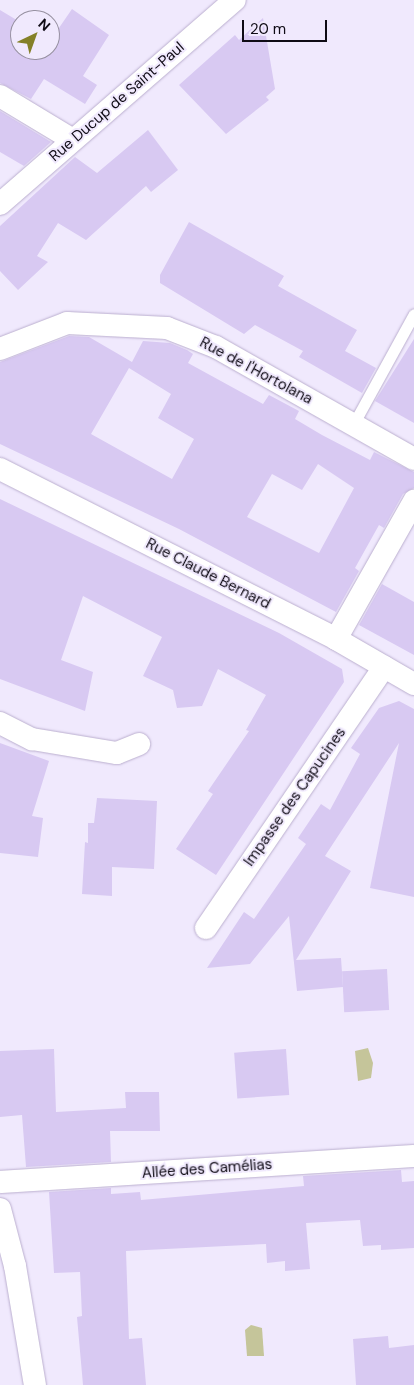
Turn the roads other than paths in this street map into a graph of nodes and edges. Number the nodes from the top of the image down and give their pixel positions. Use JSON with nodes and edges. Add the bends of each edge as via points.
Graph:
{"nodes":[{"id":1,"x":235,"y":0,"type":"edge"},
{"id":2,"x":0,"y":96,"type":"edge"},
{"id":3,"x":73,"y":140,"type":"junction"},
{"id":4,"x":0,"y":204,"type":"edge"},
{"id":5,"x":414,"y":314,"type":"edge"},
{"id":6,"x":0,"y":349,"type":"edge"},
{"id":7,"x":354,"y":423,"type":"junction"},
{"id":8,"x":414,"y":460,"type":"edge"},
{"id":9,"x":0,"y":469,"type":"edge"},
{"id":10,"x":414,"y":501,"type":"edge"},
{"id":11,"x":336,"y":639,"type":"junction"},
{"id":12,"x":384,"y":667,"type":"junction"},
{"id":13,"x":414,"y":684,"type":"edge"},
{"id":14,"x":0,"y":723,"type":"edge"},
{"id":15,"x":139,"y":744,"type":"dead end"},
{"id":16,"x":206,"y":928,"type":"dead end"},
{"id":17,"x":414,"y":1156,"type":"edge"},
{"id":18,"x":0,"y":1182,"type":"edge"},
{"id":19,"x":0,"y":1209,"type":"edge"},
{"id":20,"x":36,"y":1385,"type":"edge"}],
"edges":[{"from":1,"to":3,"type":"street","name":"Rue Ducup de Saint-Paul"},
{"from":2,"to":3,"type":"street"},
{"from":3,"to":4,"type":"street","name":"Rue Ducup de Saint-Paul"},
{"from":5,"to":7,"type":"lane"},
{"from":6,"to":7,"type":"street","name":"Rue de l'Hortolana","via":[[67,323],[167,328],[216,347]]},
{"from":7,"to":8,"type":"street","name":"Rue de l'Hortolana"},
{"from":9,"to":11,"type":"street","name":"Rue Claude Bernard"},
{"from":10,"to":11,"type":"street"},
{"from":11,"to":12,"type":"street","name":"Rue Claude Bernard"},
{"from":12,"to":13,"type":"street","name":"Rue Claude Bernard"},
{"from":12,"to":16,"type":"street","name":"Impasse des Capucines"},
{"from":14,"to":15,"type":"street","via":[[32,739],[117,753]]},
{"from":17,"to":18,"type":"street","name":"Allée des Camélias"},
{"from":19,"to":20,"type":"street","via":[[16,1266]]}]}
